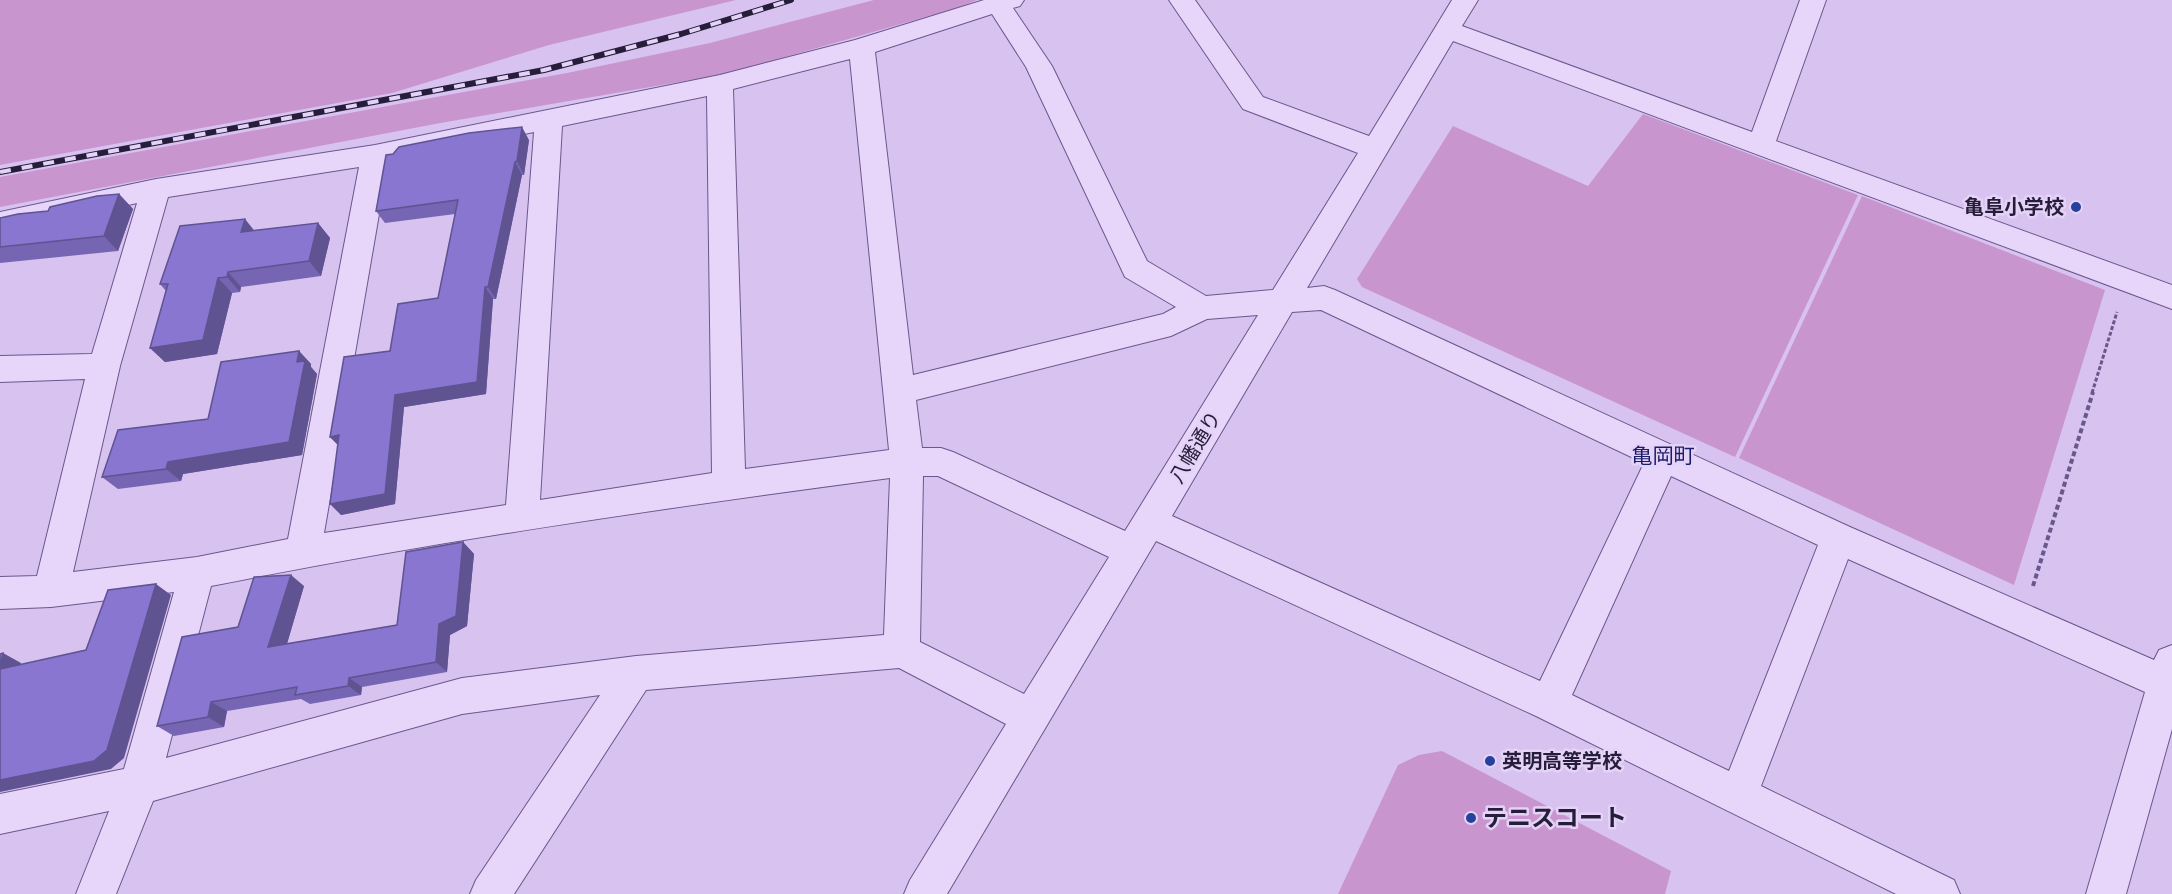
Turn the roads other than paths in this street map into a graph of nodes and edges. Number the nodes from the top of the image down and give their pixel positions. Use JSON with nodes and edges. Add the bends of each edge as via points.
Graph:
{"nodes":[{"id":1,"x":1182,"y":0,"type":"edge"},
{"id":2,"x":1465,"y":0,"type":"edge"},
{"id":3,"x":1813,"y":0,"type":"edge"},
{"id":4,"x":1005,"y":2,"type":"edge"},
{"id":5,"x":1448,"y":30,"type":"junction"},
{"id":6,"x":862,"y":47,"type":"junction"},
{"id":7,"x":720,"y":84,"type":"junction"},
{"id":8,"x":549,"y":118,"type":"junction"},
{"id":9,"x":1761,"y":145,"type":"junction"},
{"id":10,"x":1374,"y":148,"type":"junction"},
{"id":11,"x":375,"y":155,"type":"junction"},
{"id":12,"x":156,"y":189,"type":"junction"},
{"id":13,"x":0,"y":223,"type":"edge"},
{"id":14,"x":2172,"y":297,"type":"edge"},
{"id":15,"x":1281,"y":303,"type":"junction"},
{"id":16,"x":1202,"y":308,"type":"junction"},
{"id":17,"x":104,"y":366,"type":"junction"},
{"id":18,"x":0,"y":369,"type":"edge"},
{"id":19,"x":900,"y":391,"type":"junction"},
{"id":20,"x":1663,"y":457,"type":"junction"},
{"id":21,"x":907,"y":462,"type":"junction"},
{"id":22,"x":729,"y":485,"type":"junction"},
{"id":23,"x":522,"y":518,"type":"junction"},
{"id":24,"x":1141,"y":537,"type":"junction"},
{"id":25,"x":1838,"y":538,"type":"junction"},
{"id":26,"x":303,"y":552,"type":"junction"},
{"id":27,"x":197,"y":573,"type":"junction"},
{"id":28,"x":51,"y":591,"type":"junction"},
{"id":29,"x":0,"y":593,"type":"edge"},
{"id":30,"x":902,"y":651,"type":"junction"},
{"id":31,"x":636,"y":673,"type":"junction"},
{"id":32,"x":2170,"y":677,"type":"edge"},
{"id":33,"x":1549,"y":703,"type":"junction"},
{"id":34,"x":1032,"y":718,"type":"junction"},
{"id":35,"x":139,"y":785,"type":"junction"},
{"id":36,"x":1739,"y":794,"type":"junction"},
{"id":37,"x":0,"y":814,"type":"edge"},
{"id":38,"x":96,"y":894,"type":"edge"},
{"id":39,"x":490,"y":894,"type":"edge"},
{"id":40,"x":924,"y":894,"type":"edge"},
{"id":41,"x":1940,"y":894,"type":"edge"},
{"id":42,"x":2106,"y":894,"type":"edge"}],
"edges":[{"from":1,"to":10,"type":"street","via":[[1253,103]]},
{"from":2,"to":5,"type":"street","name":"八幡通り"},
{"from":3,"to":9,"type":"street"},
{"from":4,"to":6,"type":"street"},
{"from":4,"to":16,"type":"street","via":[[1136,269]]},
{"from":5,"to":9,"type":"street"},
{"from":5,"to":10,"type":"street","name":"八幡通り"},
{"from":6,"to":7,"type":"street"},
{"from":6,"to":19,"type":"street"},
{"from":7,"to":8,"type":"street"},
{"from":7,"to":22,"type":"street"},
{"from":8,"to":11,"type":"street"},
{"from":8,"to":23,"type":"street"},
{"from":9,"to":14,"type":"street"},
{"from":10,"to":15,"type":"street","name":"八幡通り"},
{"from":11,"to":12,"type":"street"},
{"from":11,"to":26,"type":"street"},
{"from":12,"to":13,"type":"street"},
{"from":12,"to":17,"type":"street"},
{"from":15,"to":16,"type":"street"},
{"from":15,"to":20,"type":"street","via":[[1324,298]]},
{"from":15,"to":24,"type":"street","name":"八幡通り"},
{"from":16,"to":19,"type":"street","via":[[1171,324]]},
{"from":17,"to":18,"type":"street"},
{"from":17,"to":28,"type":"street"},
{"from":19,"to":21,"type":"street"},
{"from":20,"to":25,"type":"street"},
{"from":20,"to":33,"type":"street"},
{"from":21,"to":22,"type":"street"},
{"from":21,"to":24,"type":"street","via":[[941,462]]},
{"from":21,"to":30,"type":"street"},
{"from":22,"to":23,"type":"street"},
{"from":23,"to":26,"type":"street"},
{"from":24,"to":33,"type":"street"},
{"from":24,"to":34,"type":"street","name":"八幡通り"},
{"from":25,"to":32,"type":"street","via":[[2022,621]]},
{"from":25,"to":36,"type":"street"},
{"from":26,"to":27,"type":"street"},
{"from":27,"to":28,"type":"street"},
{"from":27,"to":35,"type":"street"},
{"from":28,"to":29,"type":"street"},
{"from":30,"to":31,"type":"street"},
{"from":30,"to":34,"type":"street"},
{"from":31,"to":35,"type":"street","via":[[462,696]]},
{"from":31,"to":39,"type":"street"},
{"from":32,"to":42,"type":"street"},
{"from":33,"to":36,"type":"street"},
{"from":34,"to":40,"type":"street","name":"八幡通り"},
{"from":35,"to":37,"type":"street"},
{"from":35,"to":38,"type":"street"},
{"from":36,"to":41,"type":"street"}]}
